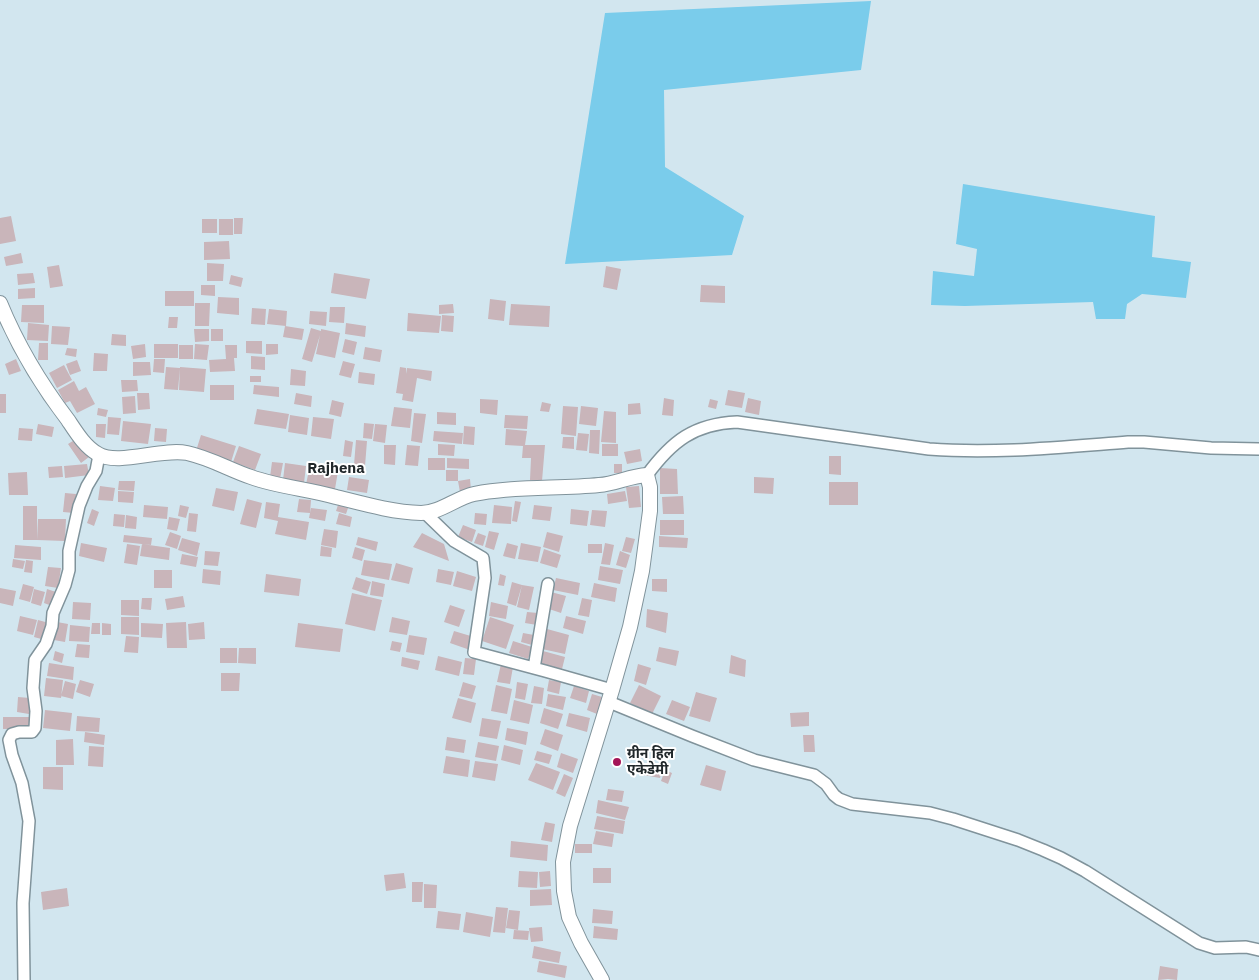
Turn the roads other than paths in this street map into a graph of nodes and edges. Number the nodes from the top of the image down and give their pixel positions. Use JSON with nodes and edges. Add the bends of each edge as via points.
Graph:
{"nodes":[{"id":1,"x":0,"y":303,"type":"edge"},
{"id":2,"x":1259,"y":449,"type":"edge"},
{"id":3,"x":99,"y":455,"type":"junction"},
{"id":4,"x":647,"y":475,"type":"junction"},
{"id":5,"x":424,"y":513,"type":"junction"},
{"id":6,"x":548,"y":584,"type":"dead end"},
{"id":7,"x":534,"y":668,"type":"junction"},
{"id":8,"x":610,"y":696,"type":"junction"},
{"id":9,"x":1259,"y":950,"type":"edge"},
{"id":10,"x":24,"y":980,"type":"edge"},
{"id":11,"x":602,"y":980,"type":"edge"}],
"edges":[{"from":1,"to":3,"type":"street","via":[[32,370],[48,395]]},
{"from":2,"to":4,"type":"street","via":[[1128,442],[951,451],[738,422],[708,426],[686,436],[662,455]]},
{"from":3,"to":5,"type":"street","via":[[120,458],[187,453],[262,481],[376,507]]},
{"from":3,"to":10,"type":"street","via":[[96,471],[79,506],[65,585],[53,613],[46,644],[35,660],[35,728],[32,732],[12,734],[9,740],[29,820],[23,903]]},
{"from":4,"to":5,"type":"street","via":[[601,485],[475,494]]},
{"from":4,"to":8,"type":"street","via":[[650,511],[642,571],[630,628]]},
{"from":5,"to":7,"type":"street","via":[[454,541],[483,558],[485,578],[474,652]]},
{"from":6,"to":7,"type":"street"},
{"from":7,"to":8,"type":"street"},
{"from":8,"to":9,"type":"street","via":[[706,742],[754,760],[814,775],[844,802],[930,813],[1018,840],[1062,858],[1199,943],[1214,948]]},
{"from":8,"to":11,"type":"street","via":[[570,826],[563,862],[569,917]]}]}
